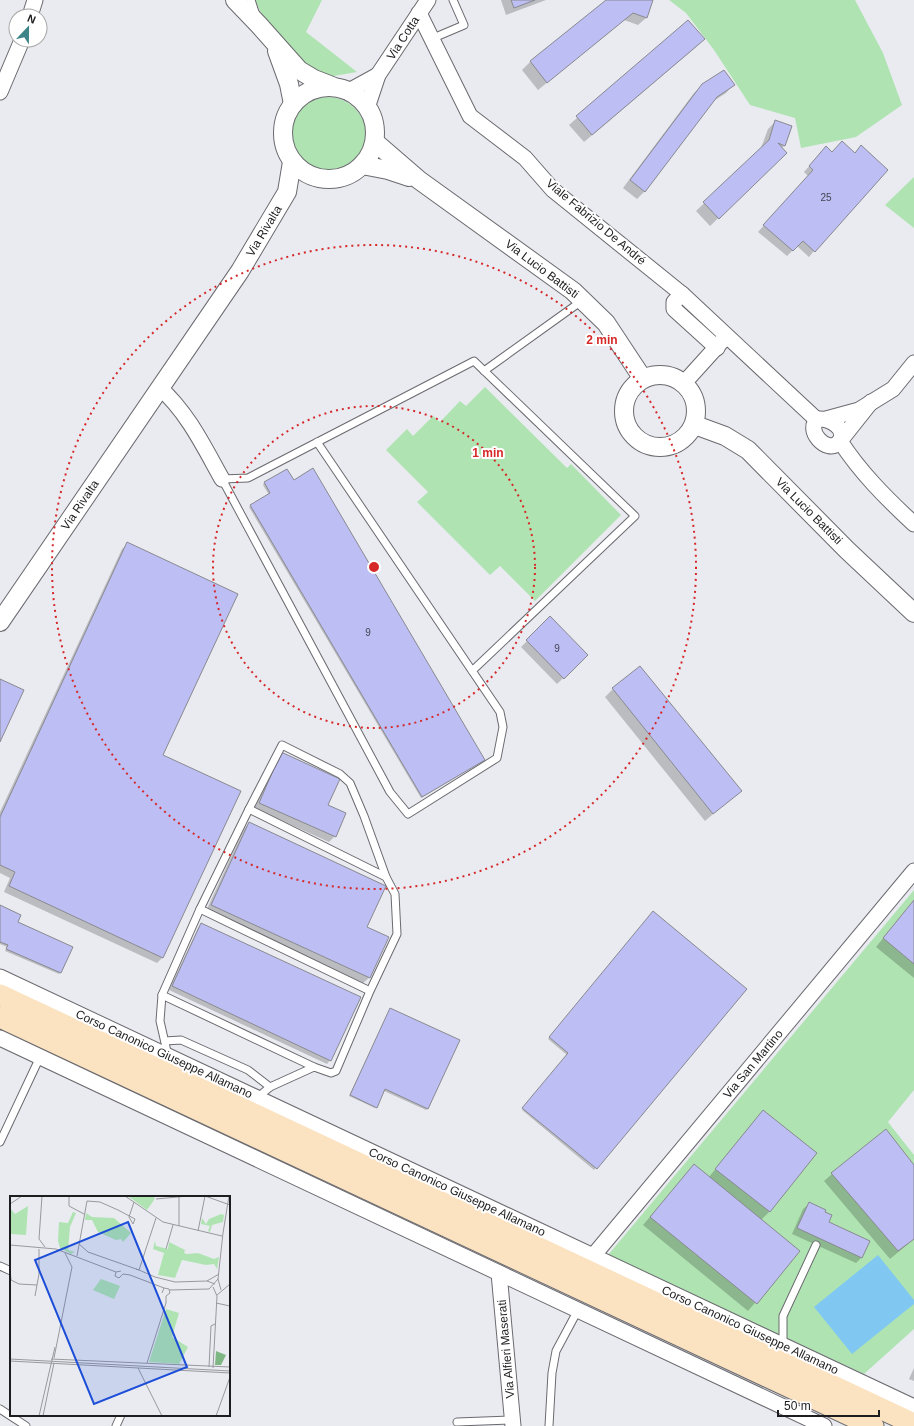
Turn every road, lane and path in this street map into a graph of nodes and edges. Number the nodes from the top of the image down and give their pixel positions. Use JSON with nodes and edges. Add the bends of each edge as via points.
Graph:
{"nodes":[{"id":1,"x":235,"y":0,"type":"edge"},
{"id":2,"x":251,"y":0,"type":"edge"},
{"id":3,"x":428,"y":0,"type":"edge"},
{"id":4,"x":453,"y":0,"type":"edge"},
{"id":5,"x":419,"y":13,"type":"junction"},
{"id":6,"x":259,"y":25,"type":"junction"},
{"id":7,"x":431,"y":39,"type":"junction"},
{"id":8,"x":273,"y":42,"type":"junction"},
{"id":9,"x":19,"y":48,"type":"edge"},
{"id":10,"x":378,"y":75,"type":"junction"},
{"id":11,"x":342,"y":90,"type":"junction"},
{"id":12,"x":0,"y":92,"type":"edge"},
{"id":13,"x":293,"y":104,"type":"junction"},
{"id":14,"x":367,"y":108,"type":"junction"},
{"id":15,"x":375,"y":142,"type":"junction"},
{"id":16,"x":292,"y":162,"type":"junction"},
{"id":17,"x":362,"y":165,"type":"junction"},
{"id":18,"x":314,"y":177,"type":"junction"},
{"id":19,"x":419,"y":180,"type":"junction"},
{"id":20,"x":287,"y":192,"type":"junction"},
{"id":21,"x":682,"y":294,"type":"junction"},
{"id":22,"x":583,"y":300,"type":"junction"},
{"id":23,"x":727,"y":336,"type":"junction"},
{"id":24,"x":717,"y":348,"type":"junction"},
{"id":25,"x":914,"y":363,"type":"edge"},
{"id":26,"x":484,"y":371,"type":"junction"},
{"id":27,"x":643,"y":379,"type":"junction"},
{"id":28,"x":684,"y":383,"type":"junction"},
{"id":29,"x":160,"y":388,"type":"junction"},
{"id":30,"x":871,"y":402,"type":"junction"},
{"id":31,"x":822,"y":420,"type":"junction"},
{"id":32,"x":695,"y":425,"type":"junction"},
{"id":33,"x":840,"y":441,"type":"junction"},
{"id":34,"x":317,"y":442,"type":"junction"},
{"id":35,"x":222,"y":479,"type":"junction"},
{"id":36,"x":914,"y":524,"type":"edge"},
{"id":37,"x":914,"y":613,"type":"edge"},
{"id":38,"x":0,"y":622,"type":"edge"},
{"id":39,"x":472,"y":671,"type":"junction"},
{"id":40,"x":249,"y":809,"type":"junction"},
{"id":41,"x":914,"y":871,"type":"edge"},
{"id":42,"x":386,"y":877,"type":"junction"},
{"id":43,"x":200,"y":909,"type":"junction"},
{"id":44,"x":0,"y":977,"type":"edge"},
{"id":45,"x":370,"y":991,"type":"junction"},
{"id":46,"x":0,"y":995,"type":"edge"},
{"id":47,"x":162,"y":995,"type":"junction"},
{"id":48,"x":0,"y":1017,"type":"edge"},
{"id":49,"x":0,"y":1038,"type":"edge"},
{"id":50,"x":164,"y":1040,"type":"junction"},
{"id":51,"x":168,"y":1056,"type":"junction"},
{"id":52,"x":40,"y":1057,"type":"junction"},
{"id":53,"x":314,"y":1067,"type":"junction"},
{"id":54,"x":270,"y":1087,"type":"junction"},
{"id":55,"x":256,"y":1098,"type":"junction"},
{"id":56,"x":0,"y":1142,"type":"edge"},
{"id":57,"x":816,"y":1245,"type":"dead end"},
{"id":58,"x":593,"y":1256,"type":"junction"},
{"id":59,"x":0,"y":1266,"type":"edge"},
{"id":60,"x":10,"y":1271,"type":"edge"},
{"id":61,"x":499,"y":1272,"type":"junction"},
{"id":62,"x":578,"y":1310,"type":"junction"},
{"id":63,"x":783,"y":1345,"type":"junction"},
{"id":64,"x":914,"y":1406,"type":"edge"},
{"id":65,"x":0,"y":1409,"type":"edge"},
{"id":66,"x":10,"y":1416,"type":"edge"},
{"id":67,"x":11,"y":1416,"type":"edge"},
{"id":68,"x":121,"y":1416,"type":"edge"},
{"id":69,"x":457,"y":1422,"type":"dead end"},
{"id":70,"x":512,"y":1423,"type":"edge"},
{"id":71,"x":914,"y":1424,"type":"edge"},
{"id":72,"x":26,"y":1426,"type":"edge"},
{"id":73,"x":116,"y":1426,"type":"edge"},
{"id":74,"x":549,"y":1426,"type":"edge"},
{"id":75,"x":824,"y":1426,"type":"edge"},
{"id":76,"x":873,"y":1426,"type":"edge"}],
"edges":[{"from":1,"to":6,"type":"street"},
{"from":2,"to":6,"type":"lane"},
{"from":3,"to":5,"type":"street","name":"Via Cotta"},
{"from":4,"to":7,"type":"lane","via":[[464,25]]},
{"from":5,"to":7,"type":"street","name":"Viale Fabrizio De André"},
{"from":5,"to":10,"type":"street","name":"Via Cotta"},
{"from":6,"to":8,"type":"street"},
{"from":7,"to":21,"type":"street","name":"Viale Fabrizio De André","via":[[470,116],[526,158],[553,190]]},
{"from":8,"to":11,"type":"street","via":[[299,70],[314,80]]},
{"from":8,"to":13,"type":"street","via":[[289,84]]},
{"from":9,"to":12,"type":"street"},
{"from":10,"to":11,"type":"street","name":"Via Cotta"},
{"from":10,"to":14,"type":"street","name":"Via Cotta"},
{"from":11,"to":13,"type":"street","via":[[326,87],[315,89]]},
{"from":11,"to":14,"type":"street","via":[[359,98]]},
{"from":13,"to":16,"type":"street","via":[[285,116],[282,131],[284,146]]},
{"from":14,"to":15,"type":"street","via":[[373,118]]},
{"from":15,"to":17,"type":"street"},
{"from":15,"to":19,"type":"street","name":"Via Lucio Battisti"},
{"from":16,"to":18,"type":"street","via":[[304,173]]},
{"from":16,"to":20,"type":"street","name":"Via Rivalta"},
{"from":17,"to":18,"type":"street","via":[[338,179]]},
{"from":17,"to":19,"type":"street","name":"Via Lucio Battisti"},
{"from":18,"to":20,"type":"street","name":"Via Rivalta"},
{"from":19,"to":22,"type":"street","name":"Via Lucio Battisti"},
{"from":20,"to":29,"type":"street","name":"Via Rivalta","via":[[240,271]]},
{"from":21,"to":23,"type":"street","name":"Viale Fabrizio De André"},
{"from":21,"to":24,"type":"street","via":[[674,302],[674,309]]},
{"from":22,"to":26,"type":"lane"},
{"from":22,"to":27,"type":"street","name":"Via Lucio Battisti","via":[[606,323]]},
{"from":23,"to":24,"type":"street"},
{"from":23,"to":31,"type":"street","name":"Viale Fabrizio De André"},
{"from":24,"to":28,"type":"street"},
{"from":25,"to":30,"type":"street","via":[[893,389]]},
{"from":26,"to":34,"type":"lane","via":[[474,361]]},
{"from":26,"to":39,"type":"lane","via":[[635,516]]},
{"from":27,"to":28,"type":"street","via":[[664,375]]},
{"from":27,"to":32,"type":"street","via":[[626,397],[625,423],[631,434],[654,448],[666,448],[687,437]]},
{"from":28,"to":32,"type":"street","via":[[695,399]]},
{"from":29,"to":35,"type":"street","via":[[174,400],[187,417]]},
{"from":29,"to":38,"type":"street","name":"Via Rivalta"},
{"from":30,"to":31,"type":"street","via":[[859,410]]},
{"from":30,"to":33,"type":"street"},
{"from":31,"to":33,"type":"street","name":"Viale Fabrizio De André","via":[[835,423],[841,435]]},
{"from":31,"to":33,"type":"street","via":[[814,429],[815,435],[826,445],[832,446]]},
{"from":32,"to":37,"type":"street","name":"Via Lucio Battisti","via":[[725,436],[748,450]]},
{"from":33,"to":36,"type":"street","name":"Viale Fabrizio De André","via":[[886,498]]},
{"from":34,"to":35,"type":"lane","via":[[248,478]]},
{"from":34,"to":39,"type":"lane"},
{"from":35,"to":39,"type":"lane","via":[[390,792],[408,814],[497,758],[503,727],[500,712]]},
{"from":40,"to":42,"type":"lane"},
{"from":40,"to":42,"type":"lane","via":[[282,745],[340,774],[350,783]]},
{"from":40,"to":43,"type":"lane"},
{"from":41,"to":58,"type":"street","name":"Via San Martino"},
{"from":42,"to":45,"type":"lane","via":[[395,894],[397,934]]},
{"from":43,"to":45,"type":"lane"},
{"from":43,"to":47,"type":"lane"},
{"from":44,"to":51,"type":"street","name":"Corso Canonico Giuseppe Allamano"},
{"from":45,"to":53,"type":"lane","via":[[336,1071],[331,1073]]},
{"from":46,"to":71,"type":"main road","name":"Corso Canonico Giuseppe Allamano"},
{"from":47,"to":50,"type":"lane","via":[[160,1022]]},
{"from":47,"to":53,"type":"lane"},
{"from":48,"to":76,"type":"main road"},
{"from":49,"to":52,"type":"street"},
{"from":50,"to":51,"type":"lane"},
{"from":50,"to":54,"type":"lane","via":[[181,1040],[248,1070]]},
{"from":51,"to":55,"type":"street","name":"Corso Canonico Giuseppe Allamano"},
{"from":52,"to":56,"type":"lane"},
{"from":52,"to":61,"type":"street"},
{"from":53,"to":54,"type":"lane"},
{"from":54,"to":55,"type":"lane"},
{"from":55,"to":58,"type":"street","name":"Corso Canonico Giuseppe Allamano"},
{"from":57,"to":63,"type":"lane","via":[[782,1316]]},
{"from":58,"to":63,"type":"street","name":"Corso Canonico Giuseppe Allamano"},
{"from":59,"to":60,"type":"lane"},
{"from":61,"to":62,"type":"street"},
{"from":61,"to":70,"type":"street","name":"Via Alfieri Maserati"},
{"from":62,"to":74,"type":"lane","via":[[556,1351]]},
{"from":62,"to":75,"type":"street"},
{"from":63,"to":64,"type":"street","name":"Corso Canonico Giuseppe Allamano"},
{"from":65,"to":66,"type":"lane"},
{"from":67,"to":72,"type":"lane"},
{"from":68,"to":73,"type":"lane"},
{"from":69,"to":70,"type":"lane"}]}
